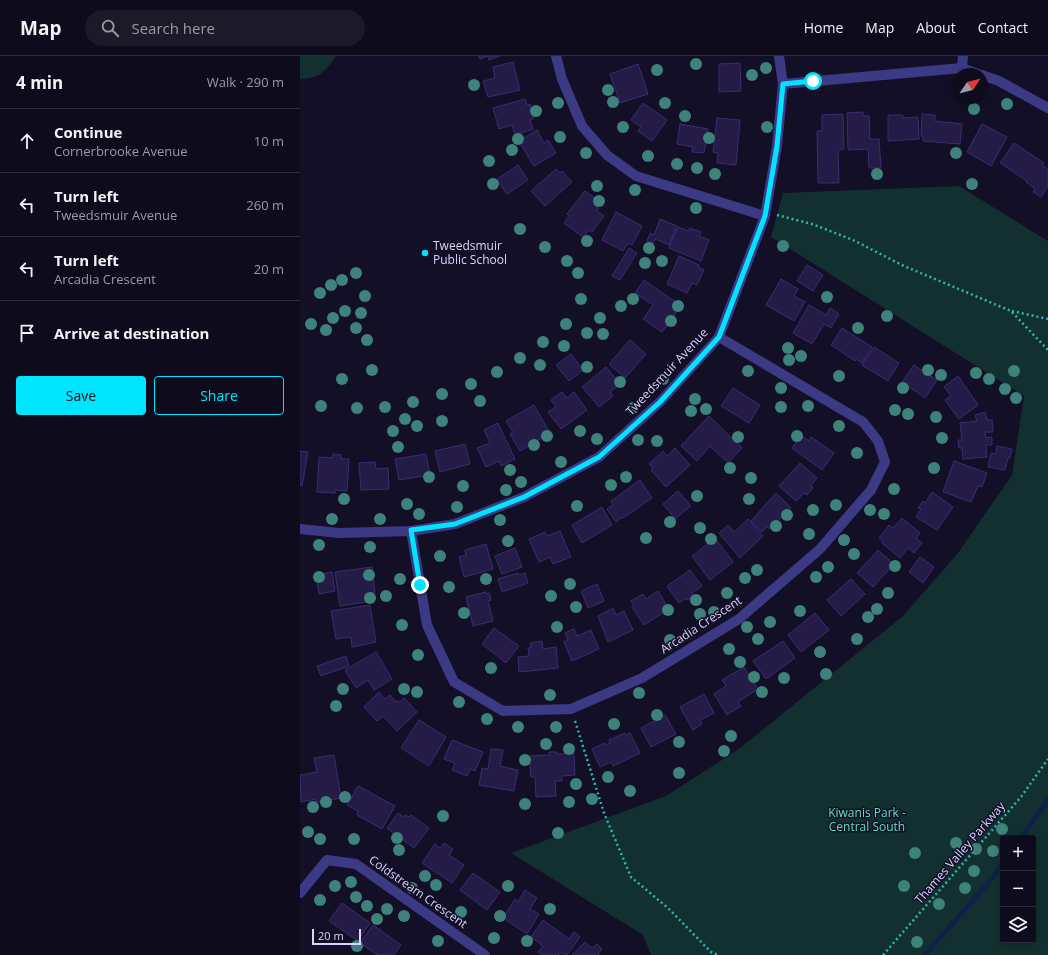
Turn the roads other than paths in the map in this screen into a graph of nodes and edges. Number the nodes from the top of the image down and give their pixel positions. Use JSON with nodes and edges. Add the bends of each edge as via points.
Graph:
{"nodes":[{"id":1,"x":556,"y":56,"type":"edge"},
{"id":2,"x":779,"y":56,"type":"edge"},
{"id":3,"x":963,"y":56,"type":"edge"},
{"id":4,"x":962,"y":68,"type":"edge"},
{"id":5,"x":952,"y":69,"type":"edge"},
{"id":6,"x":988,"y":77,"type":"edge"},
{"id":7,"x":783,"y":84,"type":"junction"},
{"id":8,"x":1048,"y":108,"type":"edge"},
{"id":9,"x":765,"y":216,"type":"junction"},
{"id":10,"x":719,"y":337,"type":"junction"},
{"id":11,"x":300,"y":529,"type":"edge"},
{"id":12,"x":411,"y":530,"type":"junction"},
{"id":13,"x":300,"y":893,"type":"edge"},
{"id":14,"x":485,"y":955,"type":"edge"}],
"edges":[{"from":1,"to":9,"type":"street","via":[[562,79],[582,126],[607,155],[636,176]]},
{"from":2,"to":7,"type":"street","name":"Tweedsmuir Avenue"},
{"from":3,"to":4,"type":"street"},
{"from":5,"to":7,"type":"street"},
{"from":6,"to":8,"type":"street"},
{"from":7,"to":9,"type":"street","name":"Tweedsmuir Avenue","via":[[777,146]]},
{"from":9,"to":10,"type":"street","name":"Tweedsmuir Avenue"},
{"from":10,"to":12,"type":"street","name":"Tweedsmuir Avenue","via":[[660,402],[599,457],[524,497],[455,524]]},
{"from":10,"to":12,"type":"street","name":"Arcadia Crescent","via":[[862,422],[878,441],[885,462],[871,490],[820,549],[739,619],[642,678],[571,709],[503,711],[454,682],[427,625]]},
{"from":11,"to":12,"type":"street","name":"Tweedsmuir Avenue","via":[[339,533]]},
{"from":13,"to":14,"type":"street","name":"Coldstream Crescent","via":[[327,860],[356,864]]}]}
